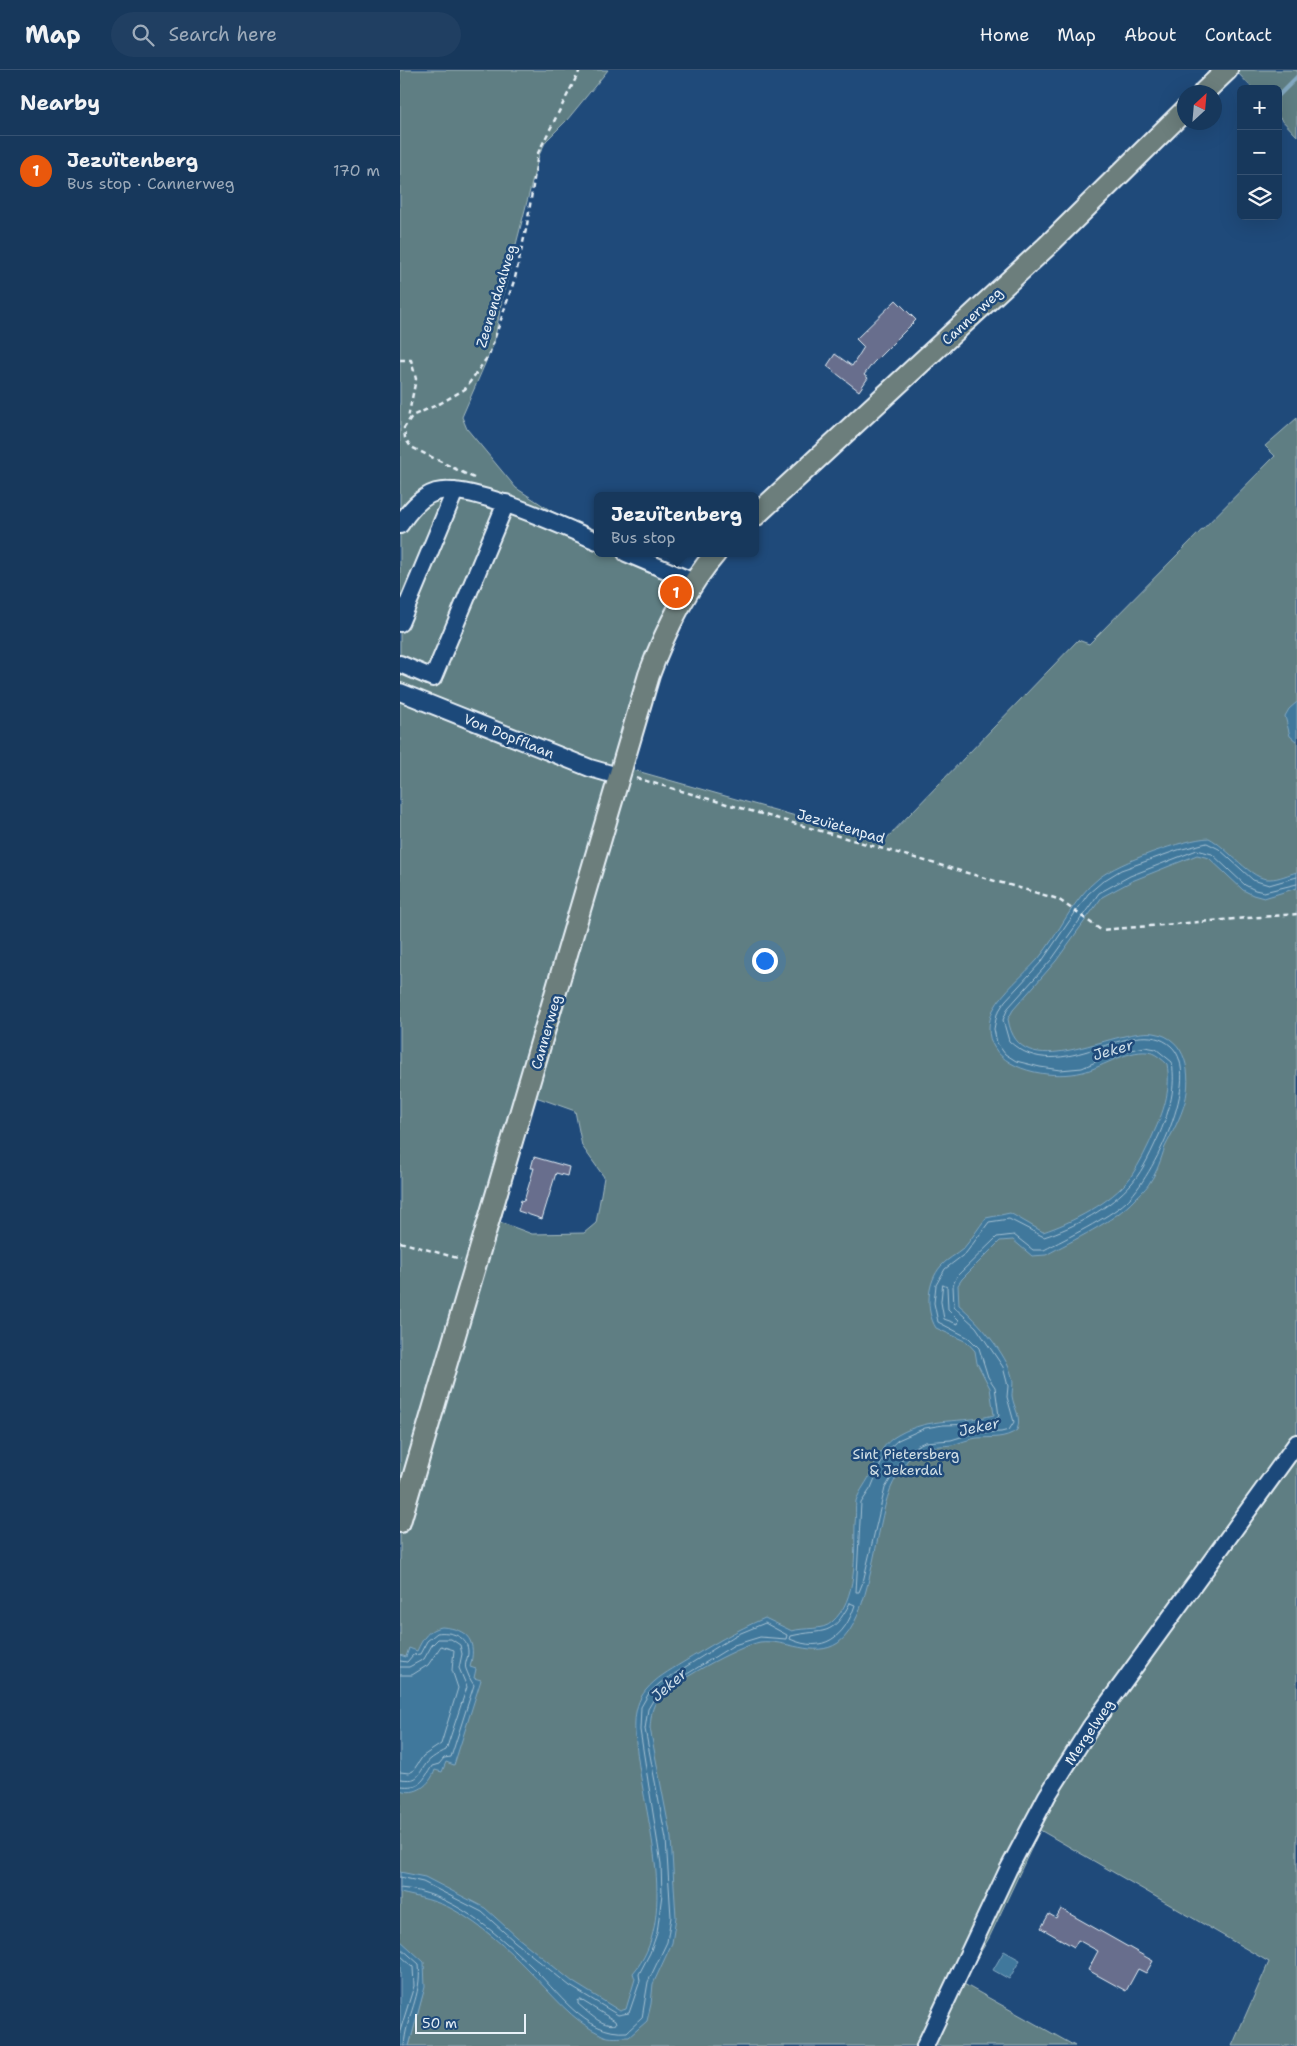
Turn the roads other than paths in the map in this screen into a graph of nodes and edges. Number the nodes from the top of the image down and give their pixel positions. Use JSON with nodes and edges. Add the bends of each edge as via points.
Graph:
{"nodes":[{"id":1,"x":1227,"y":70,"type":"edge"},
{"id":2,"x":1211,"y":85,"type":"edge"},
{"id":3,"x":1177,"y":118,"type":"edge"},
{"id":4,"x":455,"y":491,"type":"junction"},
{"id":5,"x":506,"y":503,"type":"junction"},
{"id":6,"x":759,"y":512,"type":"edge"},
{"id":7,"x":400,"y":525,"type":"edge"},
{"id":8,"x":594,"y":540,"type":"edge"},
{"id":9,"x":635,"y":557,"type":"edge"},
{"id":10,"x":713,"y":557,"type":"edge"},
{"id":11,"x":694,"y":582,"type":"junction"},
{"id":12,"x":400,"y":623,"type":"edge"},
{"id":13,"x":400,"y":664,"type":"edge"},
{"id":14,"x":400,"y":692,"type":"edge"},
{"id":15,"x":618,"y":776,"type":"junction"},
{"id":16,"x":1297,"y":1443,"type":"edge"},
{"id":17,"x":400,"y":1522,"type":"edge"},
{"id":18,"x":925,"y":2046,"type":"edge"}],
"edges":[{"from":1,"to":2,"type":"main road"},
{"from":3,"to":6,"type":"main road","name":"Cannerweg","via":[[1046,248]]},
{"from":4,"to":5,"type":"street"},
{"from":4,"to":7,"type":"street","via":[[436,492],[424,498],[409,511]]},
{"from":4,"to":12,"type":"street"},
{"from":5,"to":8,"type":"street"},
{"from":5,"to":13,"type":"street","via":[[433,678]]},
{"from":9,"to":11,"type":"street"},
{"from":10,"to":11,"type":"main road","name":"Cannerweg"},
{"from":11,"to":15,"type":"main road","name":"Cannerweg","via":[[660,646]]},
{"from":14,"to":15,"type":"street","name":"Von Dopfflaan","via":[[590,768]]},
{"from":15,"to":17,"type":"main road","name":"Cannerweg"},
{"from":16,"to":18,"type":"street","name":"Mergelweg","via":[[1090,1728],[1047,1796],[1008,1870]]}]}
